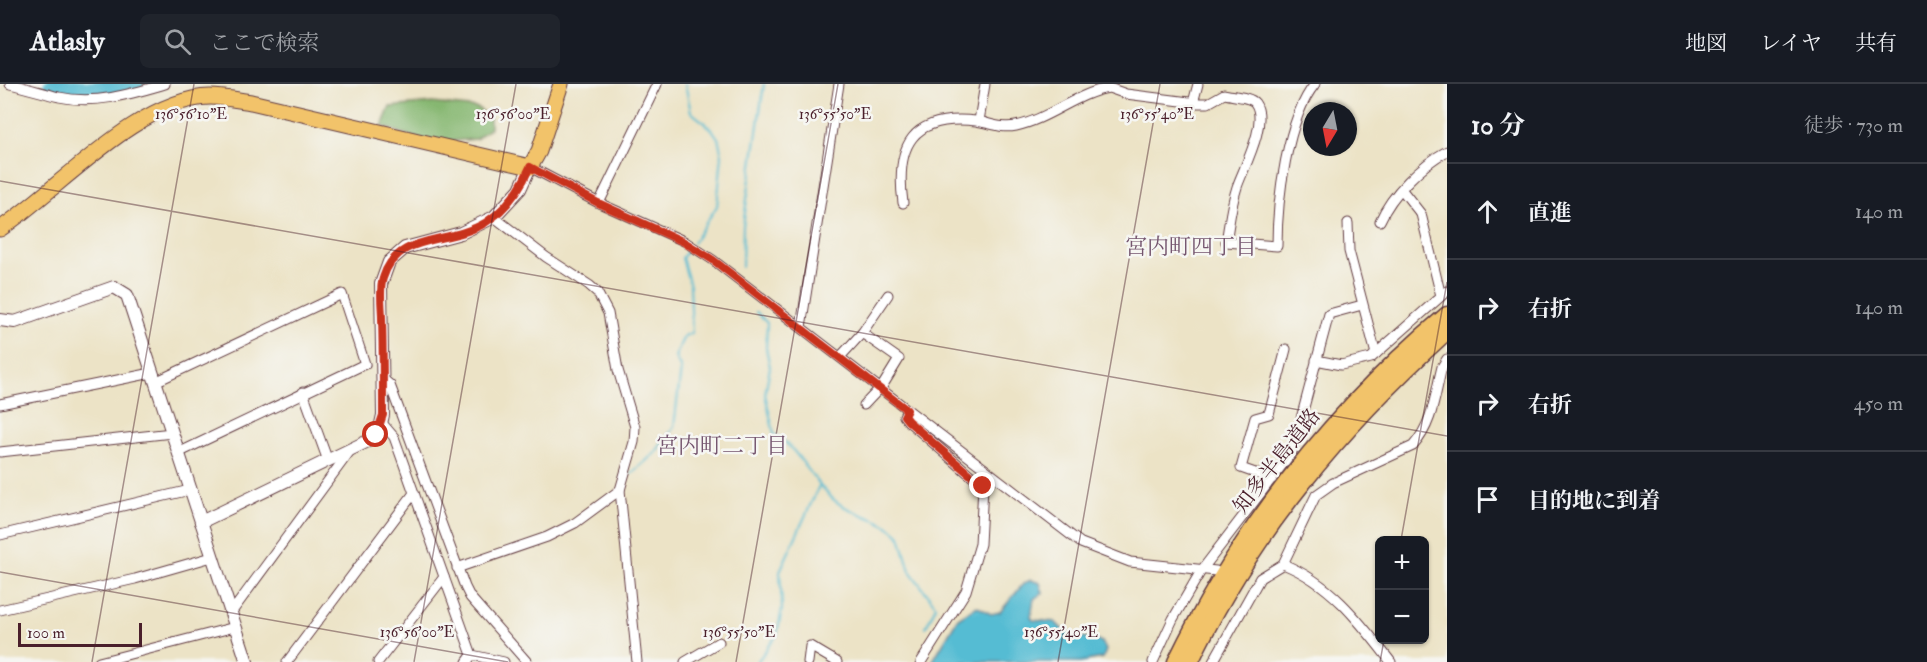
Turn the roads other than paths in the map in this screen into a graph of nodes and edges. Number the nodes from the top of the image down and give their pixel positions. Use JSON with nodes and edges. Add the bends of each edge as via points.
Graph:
{"nodes":[{"id":1,"x":10,"y":84,"type":"edge"},
{"id":2,"x":165,"y":84,"type":"edge"},
{"id":3,"x":561,"y":84,"type":"edge"},
{"id":4,"x":657,"y":84,"type":"edge"},
{"id":5,"x":839,"y":84,"type":"edge"},
{"id":6,"x":985,"y":84,"type":"edge"},
{"id":7,"x":1198,"y":84,"type":"edge"},
{"id":8,"x":1315,"y":84,"type":"edge"},
{"id":9,"x":1123,"y":88,"type":"edge"},
{"id":10,"x":1194,"y":103,"type":"junction"},
{"id":11,"x":979,"y":121,"type":"junction"},
{"id":12,"x":1446,"y":153,"type":"edge"},
{"id":13,"x":530,"y":167,"type":"junction"},
{"id":14,"x":1402,"y":190,"type":"junction"},
{"id":15,"x":598,"y":203,"type":"junction"},
{"id":16,"x":903,"y":203,"type":"dead end"},
{"id":17,"x":494,"y":217,"type":"junction"},
{"id":18,"x":1380,"y":221,"type":"dead end"},
{"id":19,"x":1348,"y":223,"type":"dead end"},
{"id":20,"x":0,"y":229,"type":"edge"},
{"id":21,"x":1444,"y":293,"type":"edge"},
{"id":22,"x":888,"y":295,"type":"dead end"},
{"id":23,"x":1362,"y":305,"type":"junction"},
{"id":24,"x":1447,"y":315,"type":"edge"},
{"id":25,"x":0,"y":320,"type":"edge"},
{"id":26,"x":801,"y":327,"type":"junction"},
{"id":27,"x":1447,"y":331,"type":"edge"},
{"id":28,"x":862,"y":333,"type":"junction"},
{"id":29,"x":1286,"y":349,"type":"dead end"},
{"id":30,"x":1376,"y":354,"type":"junction"},
{"id":31,"x":840,"y":357,"type":"junction"},
{"id":32,"x":1447,"y":359,"type":"edge"},
{"id":33,"x":1316,"y":360,"type":"junction"},
{"id":34,"x":154,"y":377,"type":"junction"},
{"id":35,"x":383,"y":379,"type":"junction"},
{"id":36,"x":880,"y":388,"type":"junction"},
{"id":37,"x":303,"y":392,"type":"junction"},
{"id":38,"x":0,"y":404,"type":"edge"},
{"id":39,"x":864,"y":405,"type":"dead end"},
{"id":40,"x":907,"y":410,"type":"junction"},
{"id":41,"x":382,"y":423,"type":"junction"},
{"id":42,"x":172,"y":433,"type":"junction"},
{"id":43,"x":351,"y":450,"type":"junction"},
{"id":44,"x":0,"y":452,"type":"edge"},
{"id":45,"x":178,"y":453,"type":"junction"},
{"id":46,"x":328,"y":461,"type":"junction"},
{"id":47,"x":1272,"y":479,"type":"junction"},
{"id":48,"x":190,"y":490,"type":"junction"},
{"id":49,"x":620,"y":490,"type":"junction"},
{"id":50,"x":414,"y":493,"type":"junction"},
{"id":51,"x":201,"y":522,"type":"junction"},
{"id":52,"x":0,"y":535,"type":"edge"},
{"id":53,"x":212,"y":557,"type":"junction"},
{"id":54,"x":1283,"y":564,"type":"junction"},
{"id":55,"x":457,"y":568,"type":"junction"},
{"id":56,"x":1201,"y":571,"type":"junction"},
{"id":57,"x":1216,"y":571,"type":"dead end"},
{"id":58,"x":1249,"y":574,"type":"dead end"},
{"id":59,"x":444,"y":578,"type":"junction"},
{"id":60,"x":1260,"y":578,"type":"junction"},
{"id":61,"x":0,"y":610,"type":"edge"},
{"id":62,"x":231,"y":613,"type":"junction"},
{"id":63,"x":235,"y":627,"type":"junction"},
{"id":64,"x":719,"y":642,"type":"dead end"},
{"id":65,"x":469,"y":659,"type":"edge"},
{"id":66,"x":99,"y":662,"type":"edge"},
{"id":67,"x":247,"y":662,"type":"edge"},
{"id":68,"x":287,"y":662,"type":"edge"},
{"id":69,"x":378,"y":662,"type":"edge"},
{"id":70,"x":504,"y":662,"type":"edge"},
{"id":71,"x":527,"y":662,"type":"edge"},
{"id":72,"x":637,"y":662,"type":"edge"},
{"id":73,"x":685,"y":662,"type":"edge"},
{"id":74,"x":808,"y":662,"type":"edge"},
{"id":75,"x":837,"y":662,"type":"edge"},
{"id":76,"x":921,"y":662,"type":"edge"},
{"id":77,"x":1153,"y":662,"type":"edge"},
{"id":78,"x":1176,"y":662,"type":"edge"},
{"id":79,"x":1190,"y":662,"type":"edge"},
{"id":80,"x":1213,"y":662,"type":"edge"},
{"id":81,"x":1391,"y":662,"type":"edge"}],
"edges":[{"from":1,"to":2,"type":"street","via":[[61,98],[86,100],[122,96]]},
{"from":3,"to":13,"type":"main road"},
{"from":4,"to":15,"type":"street"},
{"from":5,"to":26,"type":"street"},
{"from":6,"to":11,"type":"street"},
{"from":7,"to":10,"type":"street"},
{"from":8,"to":10,"type":"street","via":[[1304,97],[1295,120],[1283,182],[1277,246],[1226,243],[1237,187],[1252,153],[1258,125],[1257,105],[1253,100],[1224,94],[1208,103]]},
{"from":9,"to":10,"type":"street"},
{"from":9,"to":11,"type":"street","via":[[1104,88],[1017,126],[990,126]]},
{"from":11,"to":16,"type":"street","via":[[919,129],[901,161]]},
{"from":12,"to":14,"type":"street"},
{"from":13,"to":15,"type":"street"},
{"from":13,"to":17,"type":"street","via":[[520,189]]},
{"from":13,"to":20,"type":"main road","via":[[251,102],[209,97],[166,108],[118,136]]},
{"from":14,"to":18,"type":"street"},
{"from":14,"to":21,"type":"street","via":[[1421,214]]},
{"from":15,"to":26,"type":"street","via":[[684,242]]},
{"from":17,"to":35,"type":"street","via":[[471,230],[405,248],[394,255],[381,284]]},
{"from":17,"to":49,"type":"street","via":[[589,285],[604,302],[635,427]]},
{"from":19,"to":23,"type":"street","via":[[1349,251]]},
{"from":21,"to":30,"type":"street"},
{"from":22,"to":28,"type":"street"},
{"from":23,"to":30,"type":"street"},
{"from":23,"to":33,"type":"street","via":[[1329,314]]},
{"from":24,"to":78,"type":"highway","name":"知多半島道路","via":[[1350,406],[1288,479],[1221,577]]},
{"from":25,"to":34,"type":"street","via":[[26,319],[114,287],[127,295]]},
{"from":26,"to":31,"type":"street"},
{"from":27,"to":79,"type":"highway","name":"知多半島道路","via":[[1360,414],[1292,494],[1232,583]]},
{"from":28,"to":31,"type":"street"},
{"from":28,"to":36,"type":"street","via":[[899,358]]},
{"from":29,"to":47,"type":"street","via":[[1269,414],[1255,418],[1241,464],[1241,468]]},
{"from":30,"to":33,"type":"street","via":[[1341,365]]},
{"from":31,"to":36,"type":"street"},
{"from":32,"to":54,"type":"street","via":[[1422,436],[1413,446],[1333,483],[1316,495]]},
{"from":33,"to":47,"type":"street","via":[[1292,452]]},
{"from":34,"to":37,"type":"street","via":[[342,294],[365,364]]},
{"from":34,"to":38,"type":"street"},
{"from":34,"to":42,"type":"street"},
{"from":35,"to":41,"type":"street"},
{"from":35,"to":55,"type":"street","via":[[390,385]]},
{"from":36,"to":39,"type":"street"},
{"from":36,"to":40,"type":"street"},
{"from":37,"to":45,"type":"street"},
{"from":37,"to":46,"type":"street"},
{"from":40,"to":56,"type":"street","via":[[1081,543],[1130,562]]},
{"from":40,"to":76,"type":"street","via":[[904,416],[908,421],[983,486],[980,544],[966,591]]},
{"from":41,"to":43,"type":"street","via":[[372,439]]},
{"from":41,"to":50,"type":"street","via":[[394,437]]},
{"from":42,"to":44,"type":"street"},
{"from":42,"to":45,"type":"street"},
{"from":43,"to":46,"type":"street"},
{"from":43,"to":62,"type":"street"},
{"from":45,"to":48,"type":"street"},
{"from":46,"to":51,"type":"street"},
{"from":47,"to":56,"type":"street"},
{"from":48,"to":51,"type":"street"},
{"from":48,"to":52,"type":"street"},
{"from":49,"to":55,"type":"street","via":[[575,523],[547,537]]},
{"from":49,"to":72,"type":"street"},
{"from":50,"to":59,"type":"street"},
{"from":50,"to":68,"type":"street"},
{"from":51,"to":53,"type":"street"},
{"from":53,"to":61,"type":"street"},
{"from":53,"to":62,"type":"street"},
{"from":54,"to":60,"type":"street"},
{"from":54,"to":81,"type":"street","via":[[1329,590]]},
{"from":55,"to":71,"type":"street","via":[[470,597]]},
{"from":56,"to":57,"type":"street"},
{"from":56,"to":77,"type":"street"},
{"from":58,"to":60,"type":"street"},
{"from":59,"to":65,"type":"street"},
{"from":59,"to":69,"type":"street"},
{"from":60,"to":80,"type":"street"},
{"from":62,"to":63,"type":"street"},
{"from":63,"to":66,"type":"street"},
{"from":63,"to":67,"type":"street"},
{"from":64,"to":73,"type":"street"},
{"from":65,"to":70,"type":"street"},
{"from":74,"to":75,"type":"street","via":[[810,646]]}]}
